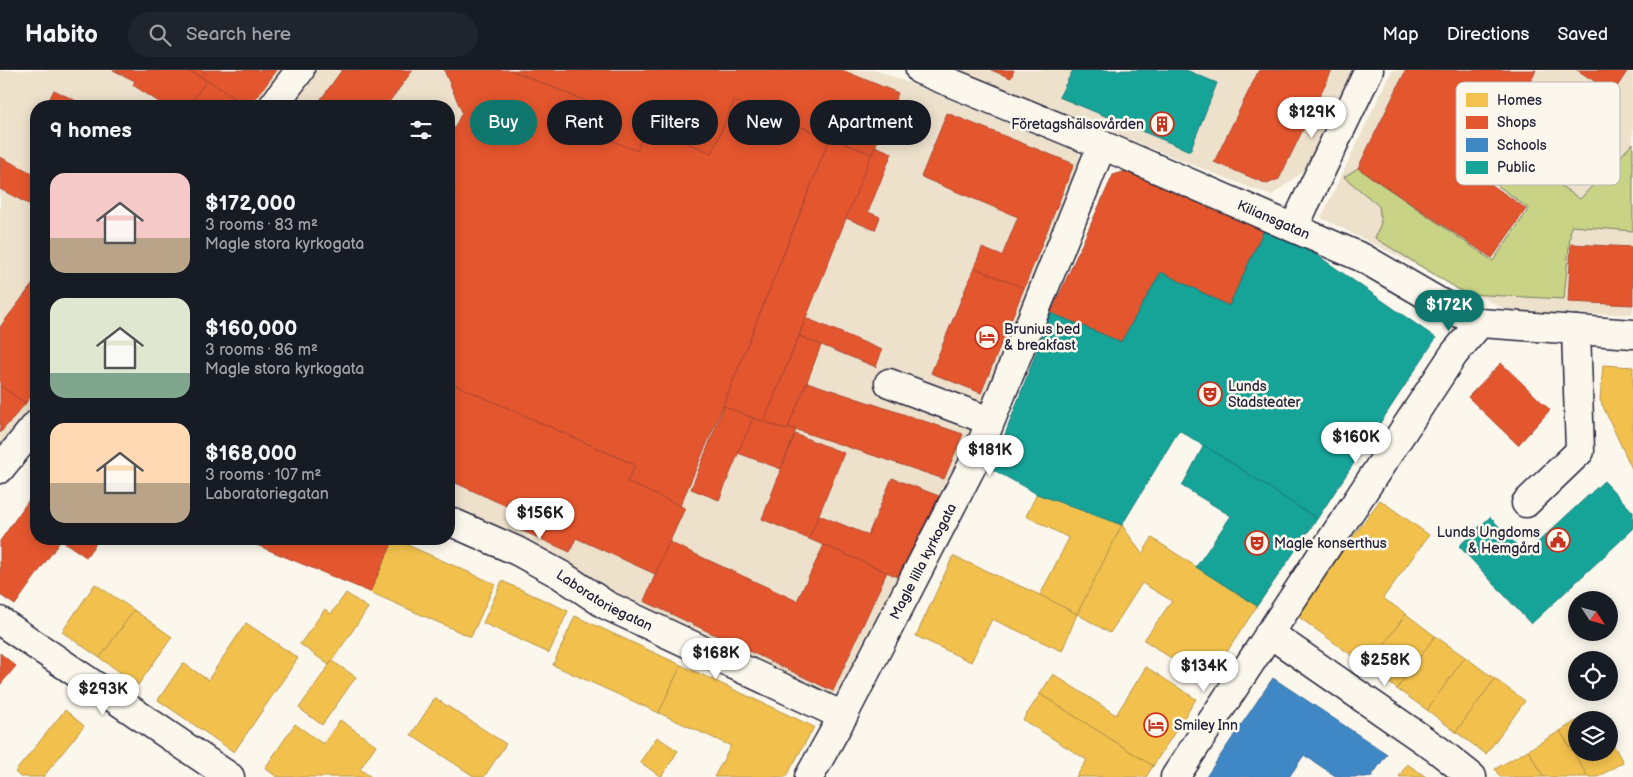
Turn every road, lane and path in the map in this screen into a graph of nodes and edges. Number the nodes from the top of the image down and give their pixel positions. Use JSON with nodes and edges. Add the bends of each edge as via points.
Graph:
{"nodes":[{"id":1,"x":300,"y":70,"type":"edge"},
{"id":2,"x":920,"y":70,"type":"edge"},
{"id":3,"x":1369,"y":70,"type":"edge"},
{"id":4,"x":278,"y":100,"type":"edge"},
{"id":5,"x":1102,"y":145,"type":"junction"},
{"id":6,"x":1294,"y":227,"type":"junction"},
{"id":7,"x":1480,"y":323,"type":"junction"},
{"id":8,"x":1576,"y":330,"type":"junction"},
{"id":9,"x":1633,"y":334,"type":"edge"},
{"id":10,"x":889,"y":383,"type":"dead end"},
{"id":11,"x":990,"y":422,"type":"junction"},
{"id":12,"x":30,"y":432,"type":"edge"},
{"id":13,"x":0,"y":469,"type":"edge"},
{"id":14,"x":1526,"y":504,"type":"dead end"},
{"id":15,"x":455,"y":524,"type":"edge"},
{"id":16,"x":0,"y":621,"type":"edge"},
{"id":17,"x":1269,"y":633,"type":"junction"},
{"id":18,"x":843,"y":716,"type":"junction"},
{"id":19,"x":230,"y":777,"type":"edge"},
{"id":20,"x":809,"y":777,"type":"edge"},
{"id":21,"x":1175,"y":777,"type":"edge"},
{"id":22,"x":1472,"y":777,"type":"edge"}],
"edges":[{"from":1,"to":4,"type":"street"},
{"from":2,"to":5,"type":"street","name":"Kiliansgatan"},
{"from":3,"to":6,"type":"street"},
{"from":5,"to":6,"type":"street","name":"Kiliansgatan"},
{"from":5,"to":11,"type":"street","name":"Magle lilla kyrkogata"},
{"from":6,"to":7,"type":"street","name":"Kiliansgatan","via":[[1364,258]]},
{"from":7,"to":8,"type":"street","name":"Kiliansgatan"},
{"from":7,"to":17,"type":"street","via":[[1454,354]]},
{"from":8,"to":9,"type":"street","name":"Kiliansgatan"},
{"from":8,"to":14,"type":"street","via":[[1580,451]]},
{"from":10,"to":11,"type":"street"},
{"from":11,"to":18,"type":"street","name":"Magle lilla kyrkogata","via":[[974,462]]},
{"from":12,"to":13,"type":"street"},
{"from":15,"to":18,"type":"street","name":"Laboratoriegatan","via":[[561,575],[606,605]]},
{"from":16,"to":19,"type":"street"},
{"from":17,"to":21,"type":"street"},
{"from":17,"to":22,"type":"street"},
{"from":18,"to":20,"type":"street","name":"Magle lilla kyrkogata"}]}
